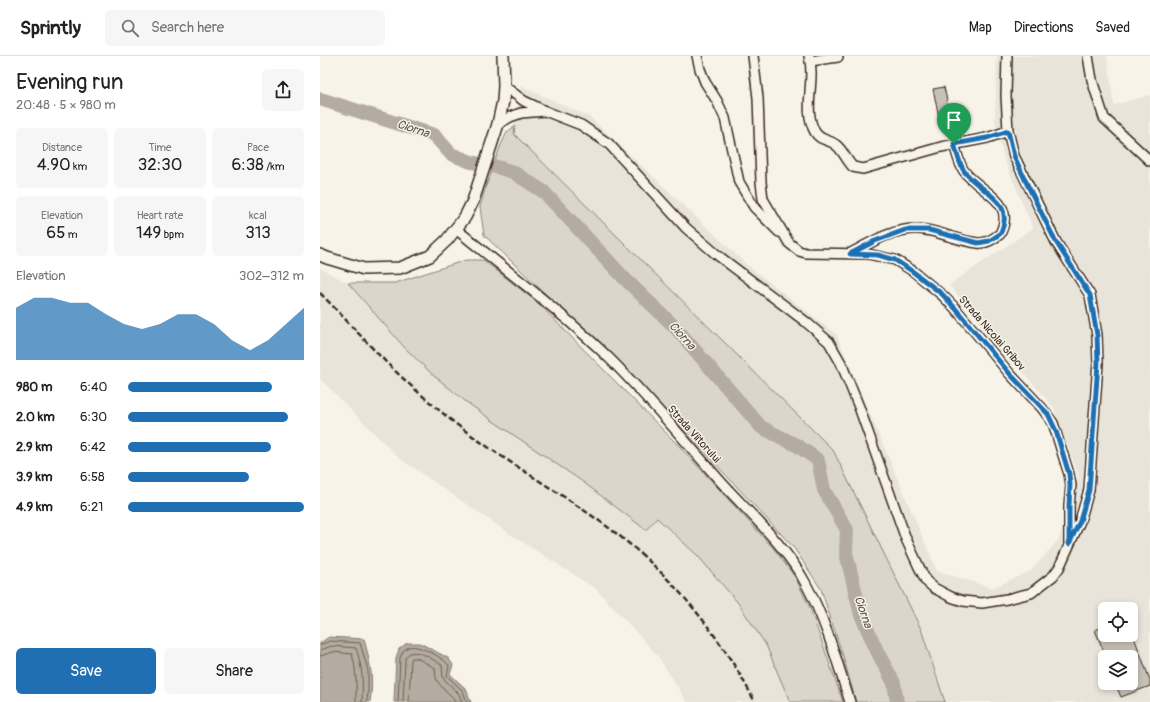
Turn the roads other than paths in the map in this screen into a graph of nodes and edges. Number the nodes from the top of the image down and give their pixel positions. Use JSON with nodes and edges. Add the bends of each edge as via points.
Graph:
{"nodes":[{"id":1,"x":503,"y":56,"type":"edge"},
{"id":2,"x":697,"y":56,"type":"edge"},
{"id":3,"x":753,"y":56,"type":"edge"},
{"id":4,"x":1007,"y":56,"type":"edge"},
{"id":5,"x":1088,"y":56,"type":"edge"},
{"id":6,"x":838,"y":57,"type":"edge"},
{"id":7,"x":809,"y":58,"type":"edge"},
{"id":8,"x":504,"y":86,"type":"junction"},
{"id":9,"x":545,"y":112,"type":"junction"},
{"id":10,"x":498,"y":124,"type":"junction"},
{"id":11,"x":1008,"y":131,"type":"junction"},
{"id":12,"x":954,"y":144,"type":"junction"},
{"id":13,"x":1150,"y":161,"type":"edge"},
{"id":14,"x":456,"y":229,"type":"junction"},
{"id":15,"x":785,"y":237,"type":"junction"},
{"id":16,"x":850,"y":254,"type":"junction"},
{"id":17,"x":320,"y":255,"type":"edge"},
{"id":18,"x":1069,"y":544,"type":"junction"},
{"id":19,"x":850,"y":702,"type":"edge"}],
"edges":[{"from":1,"to":8,"type":"main road"},
{"from":2,"to":15,"type":"street","via":[[705,82],[725,118],[739,182],[754,207]]},
{"from":3,"to":15,"type":"street","name":"Strada Nicolai Gribov","via":[[758,98],[761,191]]},
{"from":4,"to":11,"type":"street"},
{"from":5,"to":13,"type":"street","via":[[1092,80],[1104,118]]},
{"from":6,"to":7,"type":"street"},
{"from":7,"to":12,"type":"street","via":[[809,110],[813,127],[820,138],[836,145],[853,167],[863,169]]},
{"from":8,"to":9,"type":"street"},
{"from":8,"to":10,"type":"main road"},
{"from":9,"to":10,"type":"street","via":[[520,113]]},
{"from":9,"to":18,"type":"street","via":[[581,125],[609,144],[686,228],[829,342],[841,363],[859,407],[916,560],[926,580],[934,588],[963,601],[982,603],[1031,593],[1053,576]]},
{"from":10,"to":14,"type":"main road","via":[[473,201]]},
{"from":11,"to":12,"type":"street"},
{"from":11,"to":18,"type":"street","via":[[1014,156],[1035,200],[1056,242],[1090,295],[1097,335],[1098,363],[1089,490],[1080,521]]},
{"from":12,"to":16,"type":"street","via":[[964,171],[1003,208],[1005,220],[1000,234],[989,241],[978,243],[929,230],[905,230]]},
{"from":14,"to":17,"type":"main road","via":[[430,256],[400,268],[364,269]]},
{"from":14,"to":19,"type":"street","name":"Strada Viitorului","via":[[609,359],[765,528],[784,551],[819,610]]},
{"from":15,"to":16,"type":"street","name":"Strada Nicolai Gribov","via":[[794,247],[806,253]]},
{"from":16,"to":18,"type":"street","name":"Strada Nicolai Gribov","via":[[878,255],[895,260],[942,294],[1042,408],[1053,423],[1069,474]]}]}
